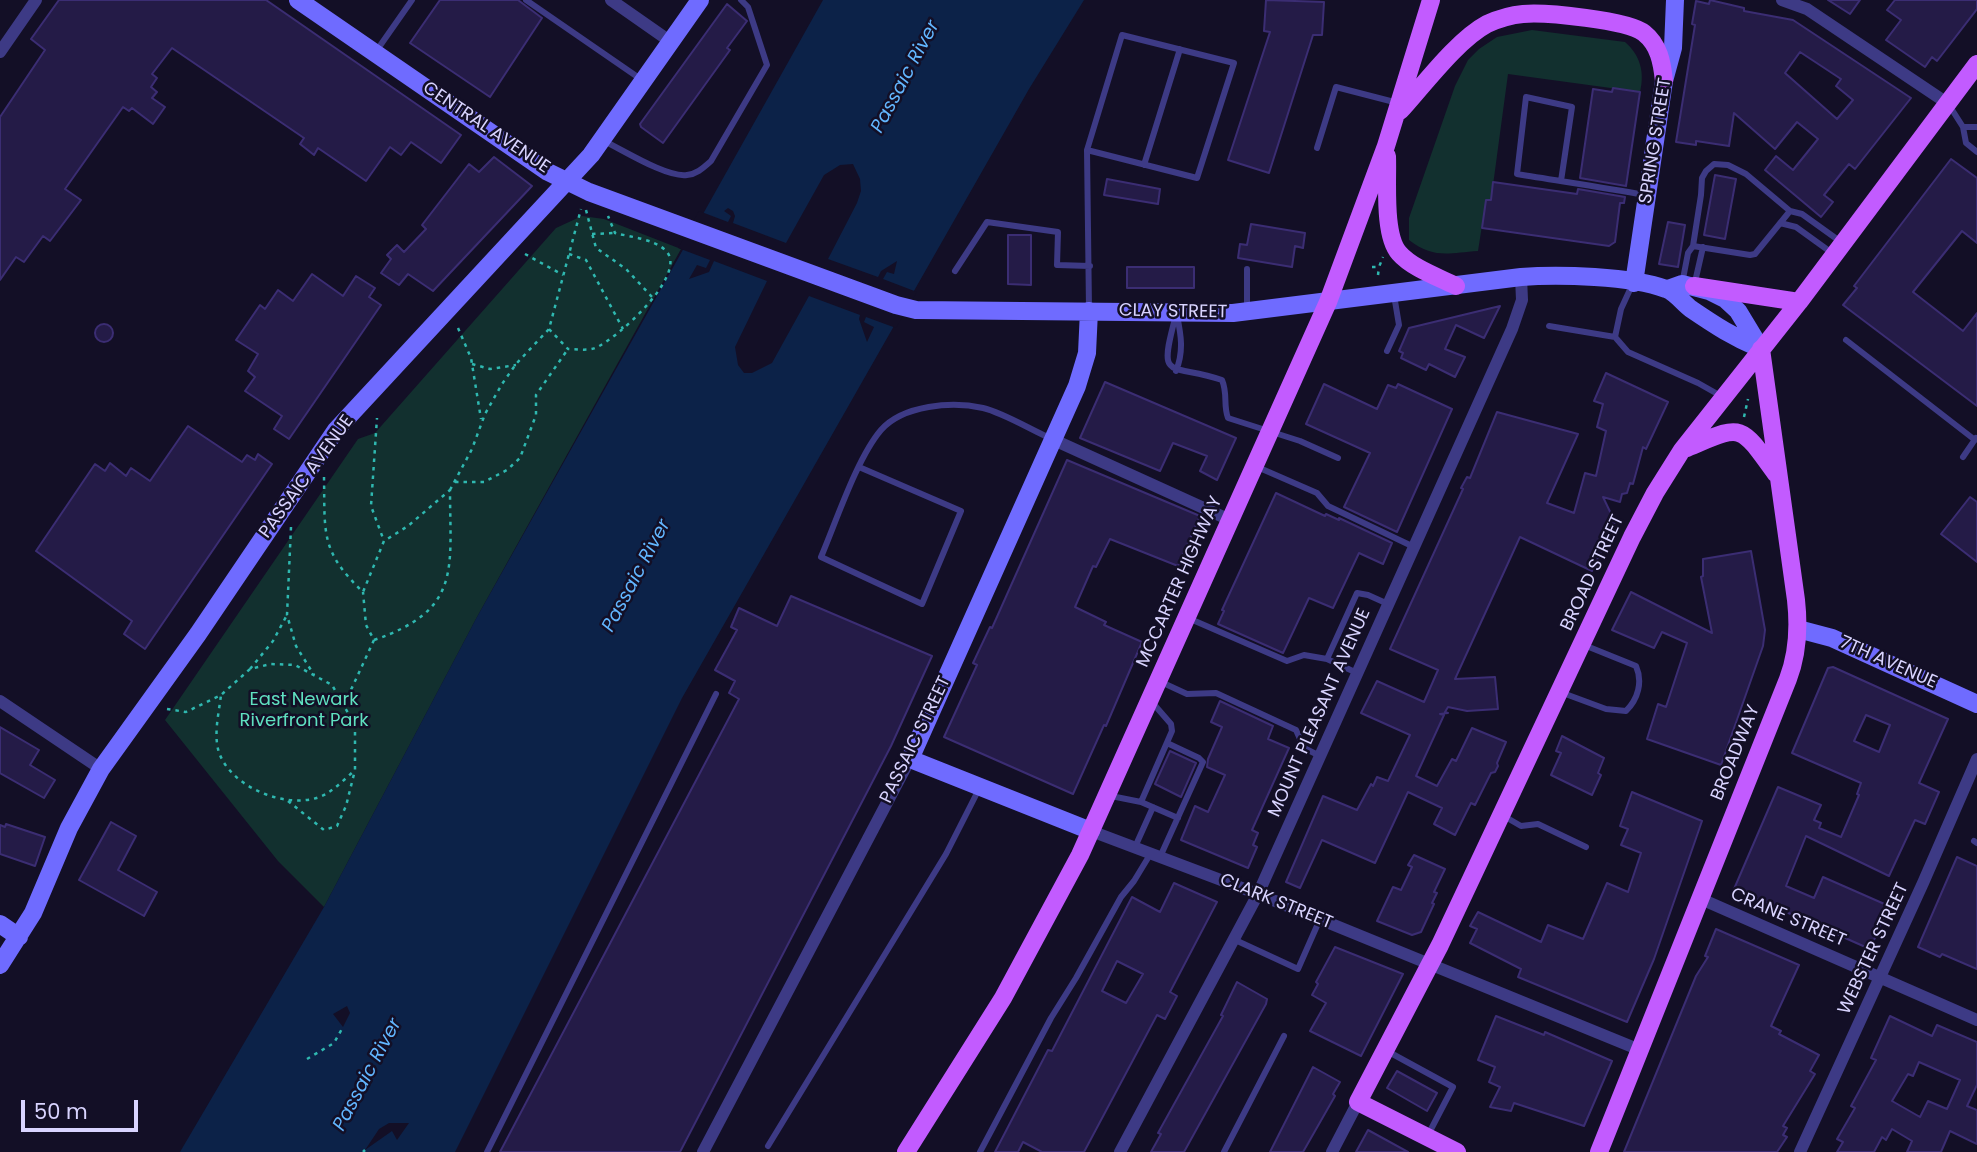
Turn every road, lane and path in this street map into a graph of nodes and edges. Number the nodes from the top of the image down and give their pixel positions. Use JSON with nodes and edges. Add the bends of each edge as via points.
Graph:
{"nodes":[{"id":1,"x":36,"y":0,"type":"edge"},
{"id":2,"x":298,"y":0,"type":"edge"},
{"id":3,"x":412,"y":0,"type":"edge"},
{"id":4,"x":526,"y":0,"type":"edge"},
{"id":5,"x":611,"y":0,"type":"edge"},
{"id":6,"x":700,"y":0,"type":"edge"},
{"id":7,"x":741,"y":0,"type":"edge"},
{"id":8,"x":1431,"y":0,"type":"edge"},
{"id":9,"x":1675,"y":0,"type":"edge"},
{"id":10,"x":1782,"y":0,"type":"edge"},
{"id":11,"x":671,"y":41,"type":"junction"},
{"id":12,"x":1180,"y":49,"type":"junction"},
{"id":13,"x":0,"y":52,"type":"edge"},
{"id":14,"x":375,"y":52,"type":"junction"},
{"id":15,"x":1977,"y":64,"type":"edge"},
{"id":16,"x":643,"y":81,"type":"junction"},
{"id":17,"x":1664,"y":81,"type":"junction"},
{"id":18,"x":1948,"y":103,"type":"junction"},
{"id":19,"x":1399,"y":108,"type":"junction"},
{"id":20,"x":1963,"y":127,"type":"junction"},
{"id":21,"x":1977,"y":127,"type":"edge"},
{"id":22,"x":602,"y":140,"type":"junction"},
{"id":23,"x":1386,"y":146,"type":"junction"},
{"id":24,"x":1317,"y":148,"type":"dead end"},
{"id":25,"x":1087,"y":150,"type":"junction"},
{"id":26,"x":1977,"y":152,"type":"edge"},
{"id":27,"x":1144,"y":165,"type":"junction"},
{"id":28,"x":568,"y":180,"type":"junction"},
{"id":29,"x":1561,"y":181,"type":"junction"},
{"id":30,"x":1647,"y":195,"type":"junction"},
{"id":31,"x":581,"y":209,"type":"dead end"},
{"id":32,"x":586,"y":210,"type":"dead end"},
{"id":33,"x":1790,"y":211,"type":"junction"},
{"id":34,"x":608,"y":216,"type":"dead end"},
{"id":35,"x":1780,"y":223,"type":"junction"},
{"id":36,"x":689,"y":229,"type":"joint"},
{"id":37,"x":615,"y":233,"type":"junction"},
{"id":38,"x":592,"y":234,"type":"junction"},
{"id":39,"x":1693,"y":246,"type":"junction"},
{"id":40,"x":1703,"y":247,"type":"junction"},
{"id":41,"x":1838,"y":249,"type":"junction"},
{"id":42,"x":525,"y":254,"type":"dead end"},
{"id":43,"x":569,"y":254,"type":"junction"},
{"id":44,"x":1383,"y":257,"type":"dead end"},
{"id":45,"x":1090,"y":266,"type":"junction"},
{"id":46,"x":1372,"y":267,"type":"dead end"},
{"id":47,"x":1379,"y":267,"type":"junction"},
{"id":48,"x":1247,"y":269,"type":"dead end"},
{"id":49,"x":955,"y":271,"type":"dead end"},
{"id":50,"x":564,"y":275,"type":"junction"},
{"id":51,"x":1378,"y":275,"type":"dead end"},
{"id":52,"x":1521,"y":277,"type":"junction"},
{"id":53,"x":1634,"y":283,"type":"junction"},
{"id":54,"x":1455,"y":286,"type":"junction"},
{"id":55,"x":1681,"y":286,"type":"junction"},
{"id":56,"x":1393,"y":293,"type":"junction"},
{"id":57,"x":653,"y":299,"type":"junction"},
{"id":58,"x":1328,"y":302,"type":"junction"},
{"id":59,"x":1799,"y":302,"type":"junction"},
{"id":60,"x":1090,"y":311,"type":"junction"},
{"id":61,"x":1247,"y":312,"type":"junction"},
{"id":62,"x":1176,"y":313,"type":"junction"},
{"id":63,"x":1549,"y":326,"type":"dead end"},
{"id":64,"x":458,"y":328,"type":"dead end"},
{"id":65,"x":623,"y":329,"type":"junction"},
{"id":66,"x":550,"y":330,"type":"junction"},
{"id":67,"x":1615,"y":337,"type":"junction"},
{"id":68,"x":1846,"y":340,"type":"dead end"},
{"id":69,"x":1761,"y":348,"type":"junction"},
{"id":70,"x":568,"y":349,"type":"junction"},
{"id":71,"x":1387,"y":351,"type":"dead end"},
{"id":72,"x":472,"y":364,"type":"junction"},
{"id":73,"x":516,"y":365,"type":"junction"},
{"id":74,"x":1176,"y":371,"type":"junction"},
{"id":75,"x":1723,"y":397,"type":"junction"},
{"id":76,"x":1748,"y":399,"type":"dead end"},
{"id":77,"x":377,"y":418,"type":"dead end"},
{"id":78,"x":482,"y":422,"type":"junction"},
{"id":79,"x":1743,"y":422,"type":"dead end"},
{"id":80,"x":1270,"y":432,"type":"junction"},
{"id":81,"x":1976,"y":438,"type":"edge"},
{"id":82,"x":1054,"y":440,"type":"junction"},
{"id":83,"x":1682,"y":450,"type":"junction"},
{"id":84,"x":1338,"y":457,"type":"dead end"},
{"id":85,"x":1963,"y":457,"type":"dead end"},
{"id":86,"x":1255,"y":466,"type":"junction"},
{"id":87,"x":859,"y":467,"type":"junction"},
{"id":88,"x":324,"y":472,"type":"dead end"},
{"id":89,"x":1778,"y":477,"type":"junction"},
{"id":90,"x":455,"y":482,"type":"junction"},
{"id":91,"x":450,"y":490,"type":"junction"},
{"id":92,"x":1230,"y":520,"type":"junction"},
{"id":93,"x":291,"y":523,"type":"dead end"},
{"id":94,"x":384,"y":541,"type":"junction"},
{"id":95,"x":1414,"y":547,"type":"junction"},
{"id":96,"x":363,"y":592,"type":"junction"},
{"id":97,"x":1388,"y":604,"type":"junction"},
{"id":98,"x":287,"y":615,"type":"junction"},
{"id":99,"x":1186,"y":617,"type":"junction"},
{"id":100,"x":1798,"y":629,"type":"junction"},
{"id":101,"x":374,"y":640,"type":"junction"},
{"id":102,"x":1582,"y":644,"type":"junction"},
{"id":103,"x":1327,"y":659,"type":"junction"},
{"id":104,"x":250,"y":669,"type":"junction"},
{"id":105,"x":1357,"y":673,"type":"junction"},
{"id":106,"x":314,"y":675,"type":"junction"},
{"id":107,"x":1158,"y":681,"type":"junction"},
{"id":108,"x":1560,"y":692,"type":"junction"},
{"id":109,"x":716,"y":694,"type":"dead end"},
{"id":110,"x":221,"y":695,"type":"junction"},
{"id":111,"x":1149,"y":700,"type":"junction"},
{"id":112,"x":0,"y":701,"type":"edge"},
{"id":113,"x":1977,"y":704,"type":"edge"},
{"id":114,"x":344,"y":705,"type":"junction"},
{"id":115,"x":167,"y":709,"type":"dead end"},
{"id":116,"x":1167,"y":743,"type":"junction"},
{"id":117,"x":1320,"y":756,"type":"junction"},
{"id":118,"x":910,"y":759,"type":"junction"},
{"id":119,"x":1977,"y":759,"type":"edge"},
{"id":120,"x":101,"y":769,"type":"junction"},
{"id":121,"x":355,"y":770,"type":"junction"},
{"id":122,"x":980,"y":788,"type":"junction"},
{"id":123,"x":1107,"y":795,"type":"junction"},
{"id":124,"x":285,"y":799,"type":"junction"},
{"id":125,"x":1141,"y":802,"type":"junction"},
{"id":126,"x":1153,"y":807,"type":"junction"},
{"id":127,"x":1502,"y":815,"type":"junction"},
{"id":128,"x":1178,"y":818,"type":"junction"},
{"id":129,"x":1091,"y":831,"type":"junction"},
{"id":130,"x":1135,"y":847,"type":"junction"},
{"id":131,"x":1586,"y":847,"type":"dead end"},
{"id":132,"x":1156,"y":855,"type":"junction"},
{"id":133,"x":1258,"y":894,"type":"junction"},
{"id":134,"x":1700,"y":899,"type":"junction"},
{"id":135,"x":1320,"y":919,"type":"junction"},
{"id":136,"x":0,"y":924,"type":"edge"},
{"id":137,"x":19,"y":937,"type":"junction"},
{"id":138,"x":1233,"y":939,"type":"junction"},
{"id":139,"x":1431,"y":964,"type":"junction"},
{"id":140,"x":0,"y":965,"type":"edge"},
{"id":141,"x":1880,"y":977,"type":"junction"},
{"id":142,"x":1977,"y":1020,"type":"edge"},
{"id":143,"x":342,"y":1027,"type":"dead end"},
{"id":144,"x":1284,"y":1036,"type":"dead end"},
{"id":145,"x":1640,"y":1050,"type":"junction"},
{"id":146,"x":1385,"y":1051,"type":"junction"},
{"id":147,"x":307,"y":1059,"type":"dead end"},
{"id":148,"x":1358,"y":1102,"type":"junction"},
{"id":149,"x":1427,"y":1137,"type":"junction"},
{"id":150,"x":768,"y":1146,"type":"dead end"},
{"id":151,"x":1599,"y":1151,"type":"edge"},
{"id":152,"x":487,"y":1152,"type":"edge"},
{"id":153,"x":702,"y":1152,"type":"edge"},
{"id":154,"x":906,"y":1152,"type":"edge"},
{"id":155,"x":980,"y":1152,"type":"edge"},
{"id":156,"x":1120,"y":1152,"type":"edge"},
{"id":157,"x":1224,"y":1152,"type":"edge"},
{"id":158,"x":1332,"y":1152,"type":"edge"},
{"id":159,"x":1457,"y":1152,"type":"edge"},
{"id":160,"x":1800,"y":1152,"type":"edge"}],
"edges":[{"from":1,"to":13,"type":"street"},
{"from":2,"to":14,"type":"main road","name":"CENTRAL AVENUE"},
{"from":3,"to":14,"type":"lane"},
{"from":4,"to":16,"type":"lane"},
{"from":5,"to":11,"type":"street"},
{"from":6,"to":11,"type":"main road","name":"PASSAIC AVENUE"},
{"from":7,"to":22,"type":"lane","via":[[748,7],[767,65],[711,161],[684,176]]},
{"from":8,"to":19,"type":"main road","name":"MCCARTER HIGHWAY"},
{"from":9,"to":17,"type":"main road","name":"SPRING STREET","via":[[1673,48]]},
{"from":10,"to":18,"type":"street","via":[[1807,9]]},
{"from":11,"to":16,"type":"main road","name":"PASSAIC AVENUE"},
{"from":12,"to":25,"type":"lane","via":[[1122,35]]},
{"from":12,"to":27,"type":"lane"},
{"from":12,"to":27,"type":"lane","via":[[1234,62],[1197,178]]},
{"from":14,"to":28,"type":"main road","name":"CENTRAL AVENUE","via":[[548,172]]},
{"from":15,"to":18,"type":"main road","name":"BROAD STREET"},
{"from":16,"to":22,"type":"main road","name":"PASSAIC AVENUE"},
{"from":17,"to":19,"type":"main road","via":[[1656,47],[1639,29],[1620,23],[1520,14],[1476,32]]},
{"from":17,"to":30,"type":"main road","name":"SPRING STREET"},
{"from":18,"to":20,"type":"lane"},
{"from":18,"to":41,"type":"main road","name":"BROAD STREET"},
{"from":19,"to":23,"type":"main road","name":"MCCARTER HIGHWAY"},
{"from":19,"to":24,"type":"lane","via":[[1336,87]]},
{"from":20,"to":21,"type":"lane"},
{"from":20,"to":26,"type":"lane","via":[[1966,143]]},
{"from":22,"to":28,"type":"main road","name":"PASSAIC AVENUE"},
{"from":23,"to":54,"type":"main road","via":[[1394,245],[1405,258]]},
{"from":23,"to":58,"type":"main road","name":"MCCARTER HIGHWAY"},
{"from":25,"to":27,"type":"lane"},
{"from":25,"to":45,"type":"lane"},
{"from":28,"to":36,"type":"main road","name":"CENTRAL AVENUE"},
{"from":28,"to":120,"type":"main road","name":"PASSAIC AVENUE","via":[[336,430]]},
{"from":29,"to":29,"type":"lane","via":[[1517,174],[1526,97],[1572,107]]},
{"from":29,"to":30,"type":"lane"},
{"from":30,"to":53,"type":"main road","name":"SPRING STREET"},
{"from":31,"to":43,"type":"path"},
{"from":32,"to":38,"type":"path"},
{"from":33,"to":35,"type":"lane"},
{"from":33,"to":39,"type":"lane","via":[[1746,174],[1714,164],[1702,178]]},
{"from":33,"to":41,"type":"lane","via":[[1802,214]]},
{"from":34,"to":37,"type":"path"},
{"from":35,"to":40,"type":"lane","via":[[1755,254]]},
{"from":35,"to":41,"type":"lane"},
{"from":36,"to":60,"type":"main road","name":"CLAY STREET","via":[[909,309]]},
{"from":37,"to":38,"type":"path"},
{"from":37,"to":57,"type":"path","via":[[666,250],[671,267]]},
{"from":38,"to":57,"type":"path","via":[[596,248],[626,269]]},
{"from":39,"to":40,"type":"lane"},
{"from":39,"to":55,"type":"lane"},
{"from":40,"to":55,"type":"lane"},
{"from":41,"to":59,"type":"main road","name":"BROAD STREET"},
{"from":42,"to":50,"type":"path"},
{"from":43,"to":50,"type":"path"},
{"from":43,"to":65,"type":"path","via":[[586,260]]},
{"from":44,"to":47,"type":"path"},
{"from":45,"to":49,"type":"lane","via":[[1057,265],[1058,232],[987,222]]},
{"from":45,"to":60,"type":"lane"},
{"from":46,"to":47,"type":"path"},
{"from":47,"to":51,"type":"path"},
{"from":48,"to":61,"type":"lane"},
{"from":50,"to":66,"type":"path"},
{"from":52,"to":53,"type":"main road","name":"CLAY STREET"},
{"from":52,"to":54,"type":"main road","name":"CLAY STREET"},
{"from":52,"to":95,"type":"street","name":"MOUNT PLEASANT AVENUE","via":[[1517,318]]},
{"from":53,"to":55,"type":"main road","name":"CLAY STREET"},
{"from":53,"to":67,"type":"lane","via":[[1621,309]]},
{"from":54,"to":56,"type":"main road","name":"CLAY STREET"},
{"from":55,"to":59,"type":"main road"},
{"from":55,"to":69,"type":"main road","name":"CLAY STREET","via":[[1717,295],[1733,305]]},
{"from":55,"to":69,"type":"main road","via":[[1680,301],[1728,335]]},
{"from":56,"to":58,"type":"main road","name":"CLAY STREET"},
{"from":56,"to":71,"type":"lane","via":[[1399,325]]},
{"from":57,"to":65,"type":"path"},
{"from":58,"to":61,"type":"main road","name":"CLAY STREET"},
{"from":58,"to":80,"type":"main road","name":"MCCARTER HIGHWAY"},
{"from":59,"to":69,"type":"main road","name":"BROAD STREET"},
{"from":60,"to":62,"type":"main road","name":"CLAY STREET"},
{"from":60,"to":82,"type":"main road","name":"PASSAIC STREET","via":[[1085,364]]},
{"from":61,"to":62,"type":"main road","name":"CLAY STREET"},
{"from":62,"to":74,"type":"lane","via":[[1182,345]]},
{"from":62,"to":74,"type":"lane","via":[[1166,353],[1168,364]]},
{"from":63,"to":67,"type":"lane"},
{"from":64,"to":72,"type":"path"},
{"from":65,"to":70,"type":"path","via":[[594,349]]},
{"from":66,"to":70,"type":"path"},
{"from":66,"to":73,"type":"path"},
{"from":67,"to":75,"type":"lane","via":[[1628,352]]},
{"from":68,"to":81,"type":"lane"},
{"from":69,"to":75,"type":"main road","name":"BROAD STREET"},
{"from":69,"to":89,"type":"main road","name":"BROADWAY"},
{"from":70,"to":90,"type":"path","via":[[536,395],[536,415],[520,458],[484,482]]},
{"from":72,"to":73,"type":"path","via":[[490,369]]},
{"from":72,"to":78,"type":"path"},
{"from":73,"to":78,"type":"path"},
{"from":74,"to":80,"type":"lane","via":[[1222,380],[1228,418]]},
{"from":75,"to":83,"type":"main road","name":"BROAD STREET"},
{"from":76,"to":79,"type":"path"},
{"from":77,"to":94,"type":"path","via":[[371,506]]},
{"from":78,"to":90,"type":"path"},
{"from":80,"to":84,"type":"lane"},
{"from":80,"to":86,"type":"main road","name":"MCCARTER HIGHWAY"},
{"from":81,"to":85,"type":"lane"},
{"from":82,"to":87,"type":"lane","via":[[985,408],[929,407],[902,414],[881,430]]},
{"from":82,"to":92,"type":"street"},
{"from":82,"to":118,"type":"main road","name":"PASSAIC STREET"},
{"from":83,"to":89,"type":"main road","via":[[1728,431],[1739,432],[1750,439]]},
{"from":83,"to":102,"type":"main road","name":"BROAD STREET","via":[[1642,518]]},
{"from":86,"to":92,"type":"main road","name":"MCCARTER HIGHWAY"},
{"from":86,"to":95,"type":"lane","via":[[1317,493],[1328,506]]},
{"from":87,"to":87,"type":"lane","via":[[821,558],[922,604],[961,511]]},
{"from":88,"to":96,"type":"path","via":[[329,549]]},
{"from":89,"to":100,"type":"main road","name":"BROADWAY"},
{"from":90,"to":91,"type":"path"},
{"from":91,"to":94,"type":"path"},
{"from":91,"to":101,"type":"path","via":[[450,567],[441,596],[400,631]]},
{"from":92,"to":99,"type":"main road","name":"MCCARTER HIGHWAY"},
{"from":93,"to":98,"type":"path"},
{"from":94,"to":96,"type":"path"},
{"from":95,"to":97,"type":"street","name":"MOUNT PLEASANT AVENUE"},
{"from":96,"to":101,"type":"path","via":[[366,625]]},
{"from":97,"to":103,"type":"lane","via":[[1357,593]]},
{"from":97,"to":105,"type":"street","name":"MOUNT PLEASANT AVENUE"},
{"from":98,"to":104,"type":"path"},
{"from":98,"to":106,"type":"path","via":[[296,646]]},
{"from":99,"to":103,"type":"lane","via":[[1287,661],[1304,655]]},
{"from":99,"to":107,"type":"main road","name":"MCCARTER HIGHWAY"},
{"from":100,"to":113,"type":"main road","name":"7TH AVENUE","via":[[1832,638]]},
{"from":100,"to":134,"type":"main road","name":"BROADWAY","via":[[1788,680]]},
{"from":101,"to":114,"type":"path"},
{"from":102,"to":108,"type":"main road","name":"BROAD STREET"},
{"from":102,"to":108,"type":"lane","via":[[1636,666],[1639,689],[1632,705],[1626,711],[1606,709]]},
{"from":103,"to":105,"type":"lane"},
{"from":104,"to":106,"type":"path","via":[[295,665]]},
{"from":104,"to":110,"type":"path"},
{"from":105,"to":117,"type":"street","name":"MOUNT PLEASANT AVENUE"},
{"from":106,"to":114,"type":"path","via":[[332,685]]},
{"from":107,"to":111,"type":"main road","name":"MCCARTER HIGHWAY"},
{"from":107,"to":117,"type":"lane","via":[[1187,694],[1216,694],[1296,730],[1304,748]]},
{"from":108,"to":127,"type":"main road","name":"BROAD STREET"},
{"from":109,"to":152,"type":"lane"},
{"from":110,"to":115,"type":"path","via":[[186,712]]},
{"from":110,"to":124,"type":"path","via":[[218,750],[227,765],[243,783]]},
{"from":111,"to":116,"type":"lane","via":[[1171,724]]},
{"from":111,"to":123,"type":"main road","name":"MCCARTER HIGHWAY"},
{"from":112,"to":120,"type":"street"},
{"from":114,"to":121,"type":"path","via":[[355,725]]},
{"from":116,"to":125,"type":"lane"},
{"from":116,"to":128,"type":"lane","via":[[1203,762]]},
{"from":117,"to":133,"type":"street","name":"MOUNT PLEASANT AVENUE"},
{"from":118,"to":122,"type":"main road","name":"CLARK STREET"},
{"from":118,"to":153,"type":"street","name":"PASSAIC STREET"},
{"from":119,"to":141,"type":"street","name":"WEBSTER STREET"},
{"from":120,"to":137,"type":"main road","name":"PASSAIC AVENUE"},
{"from":121,"to":124,"type":"path","via":[[325,795]]},
{"from":121,"to":124,"type":"path","via":[[337,826],[324,830]]},
{"from":122,"to":129,"type":"main road","name":"CLARK STREET"},
{"from":122,"to":150,"type":"lane","via":[[946,854]]},
{"from":123,"to":125,"type":"lane"},
{"from":123,"to":129,"type":"main road","name":"MCCARTER HIGHWAY"},
{"from":125,"to":126,"type":"lane"},
{"from":126,"to":128,"type":"lane"},
{"from":126,"to":130,"type":"lane"},
{"from":127,"to":131,"type":"lane","via":[[1521,826],[1538,824]]},
{"from":127,"to":139,"type":"main road","name":"BROAD STREET"},
{"from":128,"to":132,"type":"lane"},
{"from":129,"to":130,"type":"street","name":"CLARK STREET"},
{"from":129,"to":154,"type":"main road","name":"MCCARTER HIGHWAY","via":[[1024,962]]},
{"from":130,"to":132,"type":"street","name":"CLARK STREET"},
{"from":132,"to":133,"type":"street","name":"CLARK STREET"},
{"from":132,"to":155,"type":"lane","via":[[1121,897]]},
{"from":133,"to":135,"type":"street","name":"CLARK STREET"},
{"from":133,"to":138,"type":"street","name":"MOUNT PLEASANT AVENUE"},
{"from":134,"to":141,"type":"street","name":"CRANE STREET"},
{"from":134,"to":145,"type":"main road","name":"BROADWAY"},
{"from":135,"to":138,"type":"lane","via":[[1298,969]]},
{"from":135,"to":139,"type":"street","name":"CLARK STREET"},
{"from":136,"to":137,"type":"main road"},
{"from":137,"to":140,"type":"main road","name":"PASSAIC AVENUE"},
{"from":138,"to":156,"type":"street","name":"MOUNT PLEASANT AVENUE"},
{"from":139,"to":145,"type":"street","name":"CLARK STREET"},
{"from":139,"to":146,"type":"main road","name":"BROAD STREET"},
{"from":141,"to":142,"type":"street","name":"CRANE STREET"},
{"from":141,"to":160,"type":"street","name":"WEBSTER STREET"},
{"from":143,"to":147,"type":"path","via":[[334,1042]]},
{"from":144,"to":157,"type":"lane"},
{"from":145,"to":151,"type":"main road","name":"BROADWAY"},
{"from":146,"to":148,"type":"main road","name":"BROAD STREET"},
{"from":146,"to":149,"type":"lane","via":[[1453,1087]]},
{"from":148,"to":149,"type":"main road"},
{"from":148,"to":158,"type":"street","name":"BROAD STREET"},
{"from":149,"to":159,"type":"main road"}]}
